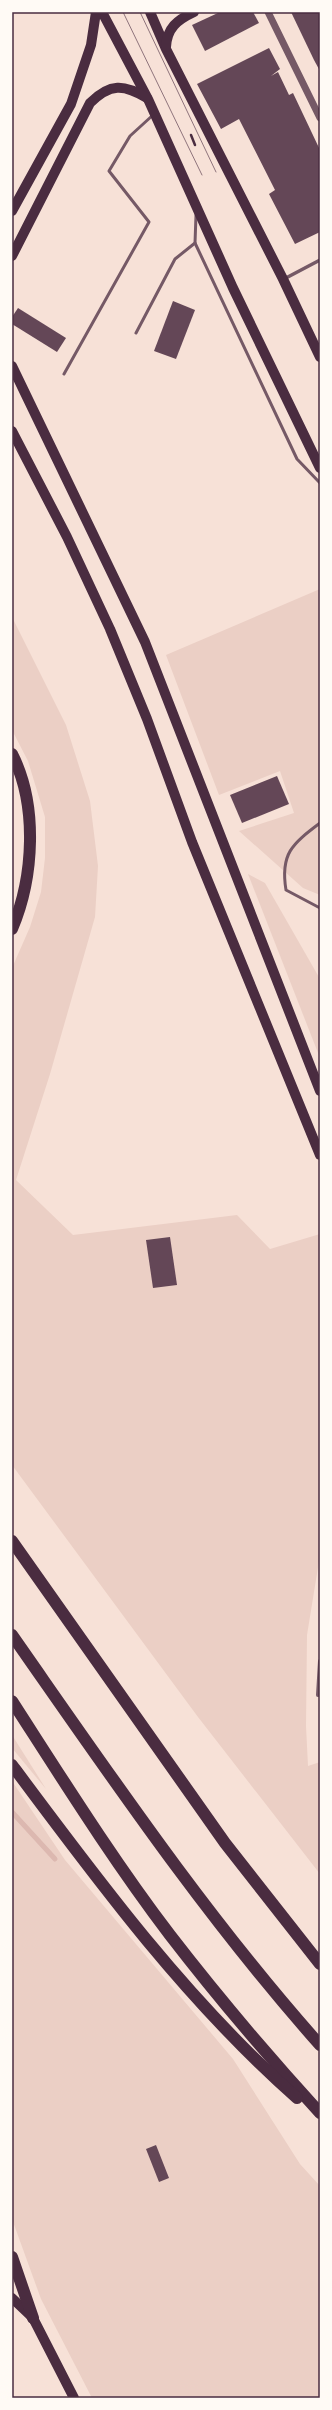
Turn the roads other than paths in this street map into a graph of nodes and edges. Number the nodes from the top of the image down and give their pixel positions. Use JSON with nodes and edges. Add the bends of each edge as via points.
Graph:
{"nodes":[{"id":1,"x":96,"y":12,"type":"edge"},
{"id":2,"x":102,"y":12,"type":"edge"},
{"id":3,"x":150,"y":12,"type":"edge"},
{"id":4,"x":194,"y":12,"type":"edge"},
{"id":5,"x":268,"y":12,"type":"edge"},
{"id":6,"x":166,"y":49,"type":"junction"},
{"id":7,"x":148,"y":99,"type":"junction"},
{"id":8,"x":155,"y":114,"type":"junction"},
{"id":9,"x":320,"y":118,"type":"edge"},
{"id":10,"x":197,"y":208,"type":"junction"},
{"id":11,"x":12,"y":211,"type":"edge"},
{"id":12,"x":195,"y":244,"type":"junction"},
{"id":13,"x":12,"y":256,"type":"edge"},
{"id":14,"x":320,"y":260,"type":"edge"},
{"id":15,"x":283,"y":279,"type":"junction"},
{"id":16,"x":136,"y":333,"type":"dead end"},
{"id":17,"x":320,"y":357,"type":"edge"},
{"id":18,"x":12,"y":366,"type":"edge"},
{"id":19,"x":64,"y":374,"type":"dead end"},
{"id":20,"x":12,"y":432,"type":"edge"},
{"id":21,"x":320,"y":468,"type":"edge"},
{"id":22,"x":320,"y":483,"type":"edge"},
{"id":23,"x":12,"y":754,"type":"edge"},
{"id":24,"x":320,"y":823,"type":"edge"},
{"id":25,"x":320,"y":908,"type":"edge"},
{"id":26,"x":12,"y":929,"type":"edge"},
{"id":27,"x":320,"y":1091,"type":"edge"},
{"id":28,"x":320,"y":1155,"type":"edge"},
{"id":29,"x":12,"y":1541,"type":"edge"},
{"id":30,"x":12,"y":1635,"type":"edge"},
{"id":31,"x":320,"y":1661,"type":"edge"},
{"id":32,"x":318,"y":1695,"type":"dead end"},
{"id":33,"x":12,"y":1701,"type":"edge"},
{"id":34,"x":12,"y":1765,"type":"edge"},
{"id":35,"x":290,"y":1929,"type":"junction"},
{"id":36,"x":320,"y":1951,"type":"edge"},
{"id":37,"x":320,"y":1964,"type":"edge"},
{"id":38,"x":320,"y":2045,"type":"edge"},
{"id":39,"x":320,"y":2113,"type":"edge"},
{"id":40,"x":320,"y":2118,"type":"edge"},
{"id":41,"x":12,"y":2257,"type":"edge"},
{"id":42,"x":12,"y":2298,"type":"edge"},
{"id":43,"x":33,"y":2318,"type":"junction"},
{"id":44,"x":74,"y":2398,"type":"edge"}],
"edges":[{"from":1,"to":11,"type":"main road","via":[[90,51],[71,104]]},
{"from":2,"to":7,"type":"main road"},
{"from":3,"to":6,"type":"main road"},
{"from":4,"to":6,"type":"main road","via":[[174,23],[166,38]]},
{"from":5,"to":9,"type":"street"},
{"from":6,"to":15,"type":"main road"},
{"from":7,"to":8,"type":"main road"},
{"from":7,"to":13,"type":"main road","via":[[133,90],[120,87],[100,93],[90,103]]},
{"from":8,"to":10,"type":"main road"},
{"from":8,"to":19,"type":"lane","via":[[130,136],[109,171],[149,222]]},
{"from":10,"to":12,"type":"lane"},
{"from":10,"to":21,"type":"main road"},
{"from":12,"to":16,"type":"lane","via":[[175,259]]},
{"from":12,"to":22,"type":"lane","via":[[297,459]]},
{"from":14,"to":15,"type":"street"},
{"from":15,"to":17,"type":"main road"},
{"from":18,"to":27,"type":"main road","via":[[146,642]]},
{"from":20,"to":28,"type":"main road","via":[[67,537],[110,629],[147,719],[195,849]]},
{"from":23,"to":26,"type":"highway","via":[[22,784],[30,826],[26,888]]},
{"from":24,"to":25,"type":"lane","via":[[285,859],[284,875],[286,890]]},
{"from":29,"to":35,"type":"highway","via":[[190,1794]]},
{"from":30,"to":38,"type":"highway","via":[[121,1792],[226,1933]]},
{"from":31,"to":32,"type":"street"},
{"from":33,"to":39,"type":"highway","via":[[80,1807],[170,1935],[280,2070]]},
{"from":34,"to":40,"type":"highway","via":[[79,1855],[172,1970],[258,2063]]},
{"from":35,"to":36,"type":"highway"},
{"from":35,"to":37,"type":"highway"},
{"from":41,"to":43,"type":"highway"},
{"from":42,"to":43,"type":"main road"},
{"from":43,"to":44,"type":"main road"}]}
